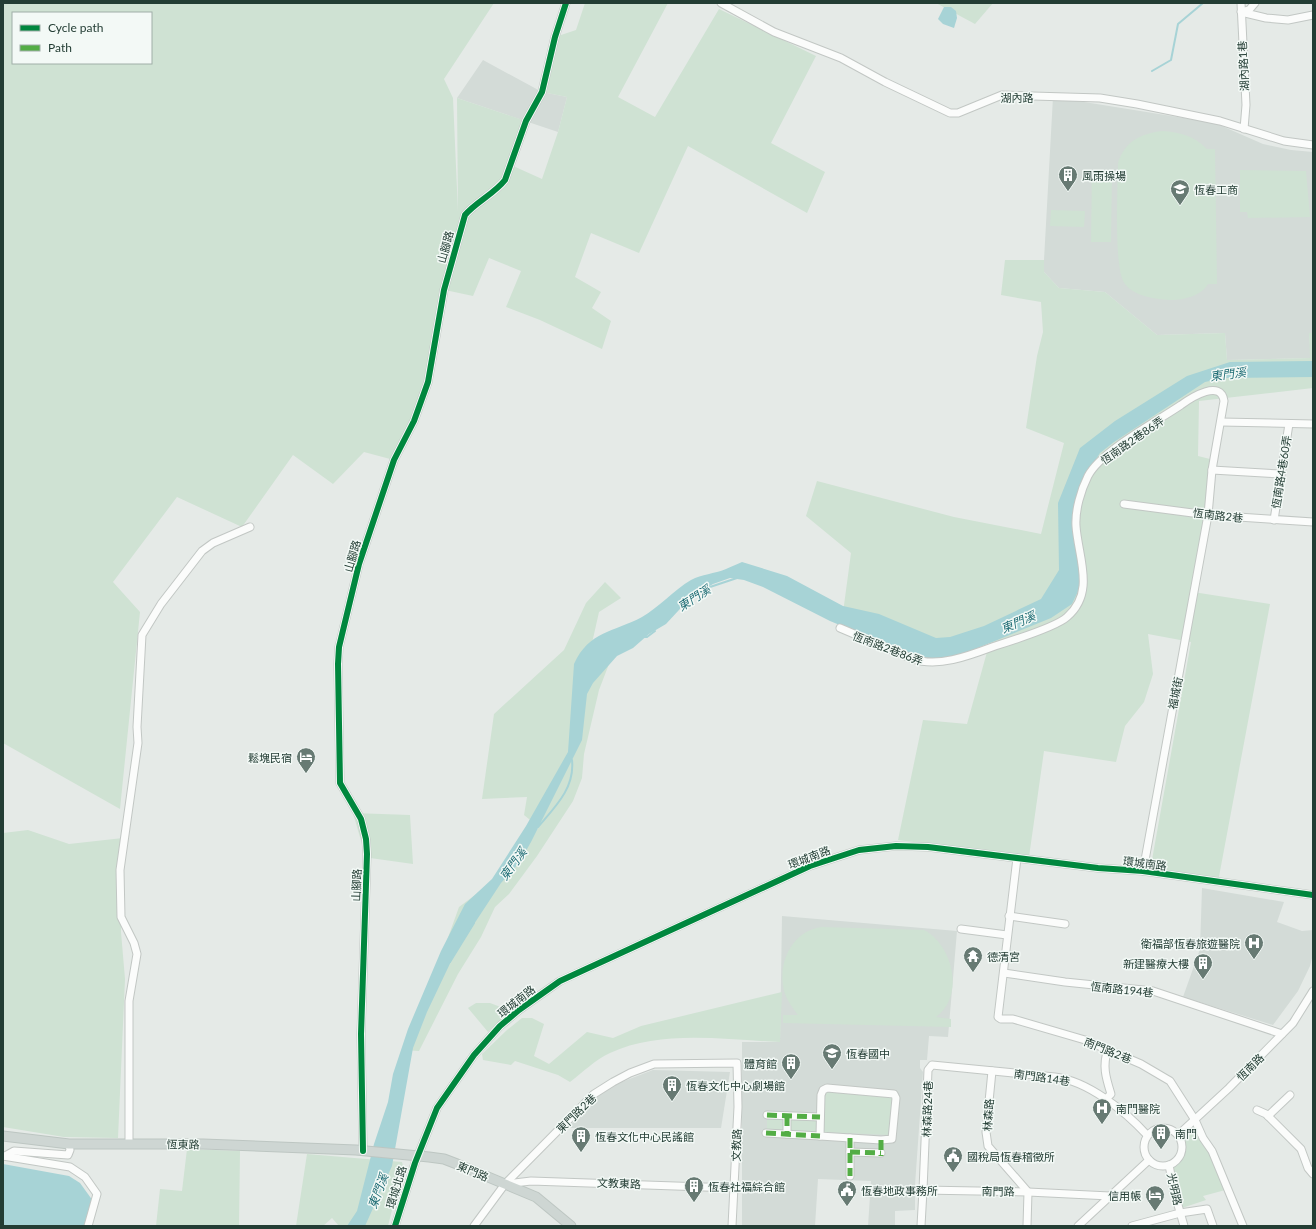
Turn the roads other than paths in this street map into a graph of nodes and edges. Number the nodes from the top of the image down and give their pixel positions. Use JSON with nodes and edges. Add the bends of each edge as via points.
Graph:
{"nodes":[{"id":1,"x":566,"y":3,"type":"edge"},
{"id":2,"x":721,"y":3,"type":"edge"},
{"id":3,"x":1241,"y":3,"type":"edge"},
{"id":4,"x":1254,"y":3,"type":"edge"},
{"id":5,"x":1241,"y":12,"type":"junction"},
{"id":6,"x":1313,"y":15,"type":"edge"},
{"id":7,"x":1244,"y":129,"type":"junction"},
{"id":8,"x":1313,"y":145,"type":"edge"},
{"id":9,"x":1221,"y":422,"type":"junction"},
{"id":10,"x":1289,"y":424,"type":"junction"},
{"id":11,"x":1313,"y":424,"type":"edge"},
{"id":12,"x":1212,"y":470,"type":"junction"},
{"id":13,"x":1280,"y":474,"type":"junction"},
{"id":14,"x":1124,"y":504,"type":"dead end"},
{"id":15,"x":1208,"y":515,"type":"junction"},
{"id":16,"x":1274,"y":520,"type":"junction"},
{"id":17,"x":1313,"y":522,"type":"edge"},
{"id":18,"x":250,"y":527,"type":"dead end"},
{"id":19,"x":840,"y":628,"type":"dead end"},
{"id":20,"x":1017,"y":858,"type":"junction"},
{"id":21,"x":1143,"y":871,"type":"junction"},
{"id":22,"x":1313,"y":895,"type":"edge"},
{"id":23,"x":1010,"y":916,"type":"junction"},
{"id":24,"x":1065,"y":924,"type":"dead end"},
{"id":25,"x":961,"y":929,"type":"dead end"},
{"id":26,"x":1007,"y":935,"type":"junction"},
{"id":27,"x":1004,"y":973,"type":"junction"},
{"id":28,"x":1313,"y":991,"type":"edge"},
{"id":29,"x":1282,"y":1034,"type":"junction"},
{"id":30,"x":1108,"y":1049,"type":"junction"},
{"id":31,"x":737,"y":1063,"type":"joint"},
{"id":32,"x":992,"y":1070,"type":"junction"},
{"id":33,"x":1290,"y":1095,"type":"dead end"},
{"id":34,"x":1105,"y":1100,"type":"junction"},
{"id":35,"x":1257,"y":1110,"type":"dead end"},
{"id":36,"x":767,"y":1115,"type":"dead end"},
{"id":37,"x":787,"y":1116,"type":"junction"},
{"id":38,"x":1268,"y":1116,"type":"junction"},
{"id":39,"x":820,"y":1117,"type":"junction"},
{"id":40,"x":1195,"y":1120,"type":"junction"},
{"id":41,"x":766,"y":1133,"type":"dead end"},
{"id":42,"x":788,"y":1134,"type":"junction"},
{"id":43,"x":1178,"y":1134,"type":"junction"},
{"id":44,"x":1147,"y":1135,"type":"junction"},
{"id":45,"x":3,"y":1136,"type":"edge"},
{"id":46,"x":820,"y":1136,"type":"junction"},
{"id":47,"x":850,"y":1138,"type":"junction"},
{"id":48,"x":881,"y":1140,"type":"junction"},
{"id":49,"x":69,"y":1144,"type":"junction"},
{"id":50,"x":128,"y":1144,"type":"junction"},
{"id":51,"x":366,"y":1151,"type":"junction"},
{"id":52,"x":850,"y":1152,"type":"junction"},
{"id":53,"x":418,"y":1155,"type":"junction"},
{"id":54,"x":4,"y":1156,"type":"edge"},
{"id":55,"x":1149,"y":1160,"type":"junction"},
{"id":56,"x":1170,"y":1165,"type":"junction"},
{"id":57,"x":1313,"y":1174,"type":"edge"},
{"id":58,"x":850,"y":1176,"type":"dead end"},
{"id":59,"x":505,"y":1184,"type":"junction"},
{"id":60,"x":733,"y":1188,"type":"junction"},
{"id":61,"x":923,"y":1190,"type":"junction"},
{"id":62,"x":1028,"y":1192,"type":"junction"},
{"id":63,"x":1110,"y":1196,"type":"junction"},
{"id":64,"x":1180,"y":1213,"type":"junction"},
{"id":65,"x":88,"y":1226,"type":"edge"},
{"id":66,"x":395,"y":1226,"type":"edge"},
{"id":67,"x":474,"y":1226,"type":"edge"},
{"id":68,"x":571,"y":1226,"type":"edge"},
{"id":69,"x":732,"y":1226,"type":"edge"},
{"id":70,"x":921,"y":1226,"type":"edge"},
{"id":71,"x":1028,"y":1226,"type":"edge"},
{"id":72,"x":1078,"y":1226,"type":"edge"},
{"id":73,"x":1132,"y":1226,"type":"edge"},
{"id":74,"x":1184,"y":1226,"type":"edge"},
{"id":75,"x":1213,"y":1226,"type":"edge"},
{"id":76,"x":1243,"y":1226,"type":"edge"}],
"edges":[{"from":1,"to":51,"type":"street","name":"山腳路","via":[[542,92],[526,121],[505,180],[464,215],[444,290],[428,382],[414,421],[394,460],[381,495],[359,564],[340,647],[340,783],[361,819],[368,854],[361,1034]]},
{"from":2,"to":7,"type":"street","name":"湖內路","via":[[774,32],[841,58],[950,114],[1002,95],[1100,98],[1220,121]]},
{"from":3,"to":5,"type":"street","name":"湖內路1巷"},
{"from":4,"to":5,"type":"street","via":[[1249,10]]},
{"from":5,"to":6,"type":"street","via":[[1288,20]]},
{"from":5,"to":7,"type":"street","name":"湖內路1巷","via":[[1246,105]]},
{"from":7,"to":8,"type":"street","name":"湖內路","via":[[1284,141]]},
{"from":9,"to":10,"type":"street"},
{"from":9,"to":12,"type":"street","name":"恆南路2巷86弄"},
{"from":9,"to":19,"type":"street","name":"恆南路2巷86弄","via":[[1223,394],[1214,390],[1206,392],[1189,399],[1104,457],[1095,466],[1088,476],[1076,515],[1085,583],[1080,599],[1066,618],[968,656],[932,663],[913,659]]},
{"from":10,"to":11,"type":"street"},
{"from":10,"to":13,"type":"street","name":"恆南路4巷60弄"},
{"from":12,"to":13,"type":"street"},
{"from":12,"to":15,"type":"street","name":"恆南路2巷86弄"},
{"from":13,"to":16,"type":"street","name":"恆南路4巷60弄"},
{"from":14,"to":15,"type":"street","name":"恆南路2巷"},
{"from":15,"to":16,"type":"street","name":"恆南路2巷"},
{"from":15,"to":21,"type":"street","name":"福城街"},
{"from":16,"to":17,"type":"street","name":"恆南路2巷"},
{"from":18,"to":50,"type":"street","via":[[213,543],[202,551],[161,604],[142,635],[138,744],[120,870],[121,917],[137,954],[129,1001]]},
{"from":20,"to":21,"type":"street","name":"環城南路"},
{"from":20,"to":23,"type":"street"},
{"from":20,"to":53,"type":"street","name":"環城南路","via":[[928,847],[896,846],[859,850],[810,866],[560,981],[500,1026],[474,1055],[437,1108]]},
{"from":21,"to":22,"type":"street","name":"環城南路"},
{"from":23,"to":24,"type":"street"},
{"from":23,"to":26,"type":"street"},
{"from":25,"to":26,"type":"street"},
{"from":26,"to":27,"type":"street"},
{"from":27,"to":29,"type":"street","name":"恆南路194巷","via":[[1153,991]]},
{"from":27,"to":30,"type":"street","name":"南門路2巷","via":[[998,1016],[1001,1019],[1013,1019],[1057,1031]]},
{"from":28,"to":29,"type":"street","name":"恆南路"},
{"from":29,"to":40,"type":"street","name":"恆南路"},
{"from":30,"to":34,"type":"street","via":[[1104,1074],[1111,1094]]},
{"from":30,"to":40,"type":"street","name":"南門路2巷","via":[[1165,1077],[1175,1087]]},
{"from":31,"to":59,"type":"street","name":"東門路2巷","via":[[654,1064],[630,1073],[594,1094]]},
{"from":31,"to":60,"type":"street","name":"文教路","via":[[738,1107]]},
{"from":32,"to":34,"type":"street","name":"南門路14巷","via":[[1064,1078],[1075,1081]]},
{"from":32,"to":61,"type":"street","name":"林森路24巷","via":[[932,1065],[928,1070]]},
{"from":32,"to":62,"type":"street","name":"林森路","via":[[986,1132],[988,1146]]},
{"from":33,"to":38,"type":"street"},
{"from":34,"to":44,"type":"street","via":[[1130,1118]]},
{"from":35,"to":38,"type":"street"},
{"from":36,"to":37,"type":"street"},
{"from":37,"to":39,"type":"street"},
{"from":37,"to":42,"type":"street"},
{"from":38,"to":57,"type":"street","via":[[1301,1149]]},
{"from":39,"to":46,"type":"street"},
{"from":39,"to":48,"type":"street","via":[[821,1094],[827,1088],[894,1094],[894,1135],[892,1139]]},
{"from":40,"to":43,"type":"street","name":"恆南路"},
{"from":40,"to":76,"type":"street","name":"南門路2巷","via":[[1212,1151]]},
{"from":41,"to":42,"type":"street"},
{"from":42,"to":46,"type":"street"},
{"from":43,"to":44,"type":"street","via":[[1171,1129],[1162,1128]]},
{"from":43,"to":56,"type":"street","via":[[1181,1152],[1179,1158]]},
{"from":44,"to":55,"type":"street","via":[[1143,1148]]},
{"from":45,"to":49,"type":"main road","name":"恆東路"},
{"from":46,"to":47,"type":"street"},
{"from":47,"to":48,"type":"street"},
{"from":47,"to":52,"type":"street"},
{"from":48,"to":52,"type":"street","via":[[881,1154]]},
{"from":49,"to":50,"type":"main road","name":"恆東路"},
{"from":49,"to":54,"type":"street","via":[[68,1155],[14,1151]]},
{"from":50,"to":51,"type":"main road","name":"恆東路"},
{"from":51,"to":53,"type":"main road","name":"東門路"},
{"from":52,"to":58,"type":"street"},
{"from":53,"to":59,"type":"main road","name":"東門路","via":[[444,1159]]},
{"from":53,"to":66,"type":"street","name":"環城北路"},
{"from":54,"to":65,"type":"street","via":[[70,1167],[85,1177],[97,1194]]},
{"from":55,"to":56,"type":"street","via":[[1156,1165]]},
{"from":55,"to":63,"type":"street"},
{"from":56,"to":64,"type":"street","name":"光明路"},
{"from":59,"to":60,"type":"street","name":"文教東路","via":[[531,1181]]},
{"from":59,"to":67,"type":"street","name":"東門路2巷"},
{"from":59,"to":68,"type":"main road","name":"東門路","via":[[536,1197]]},
{"from":60,"to":69,"type":"street","name":"文教路"},
{"from":61,"to":62,"type":"street","name":"南門路"},
{"from":61,"to":70,"type":"street"},
{"from":62,"to":63,"type":"street","name":"南門路"},
{"from":62,"to":71,"type":"street"},
{"from":63,"to":72,"type":"street"},
{"from":64,"to":73,"type":"street"},
{"from":64,"to":74,"type":"street","name":"光明路"},
{"from":64,"to":75,"type":"street","name":"光明路","via":[[1207,1209]]}]}
